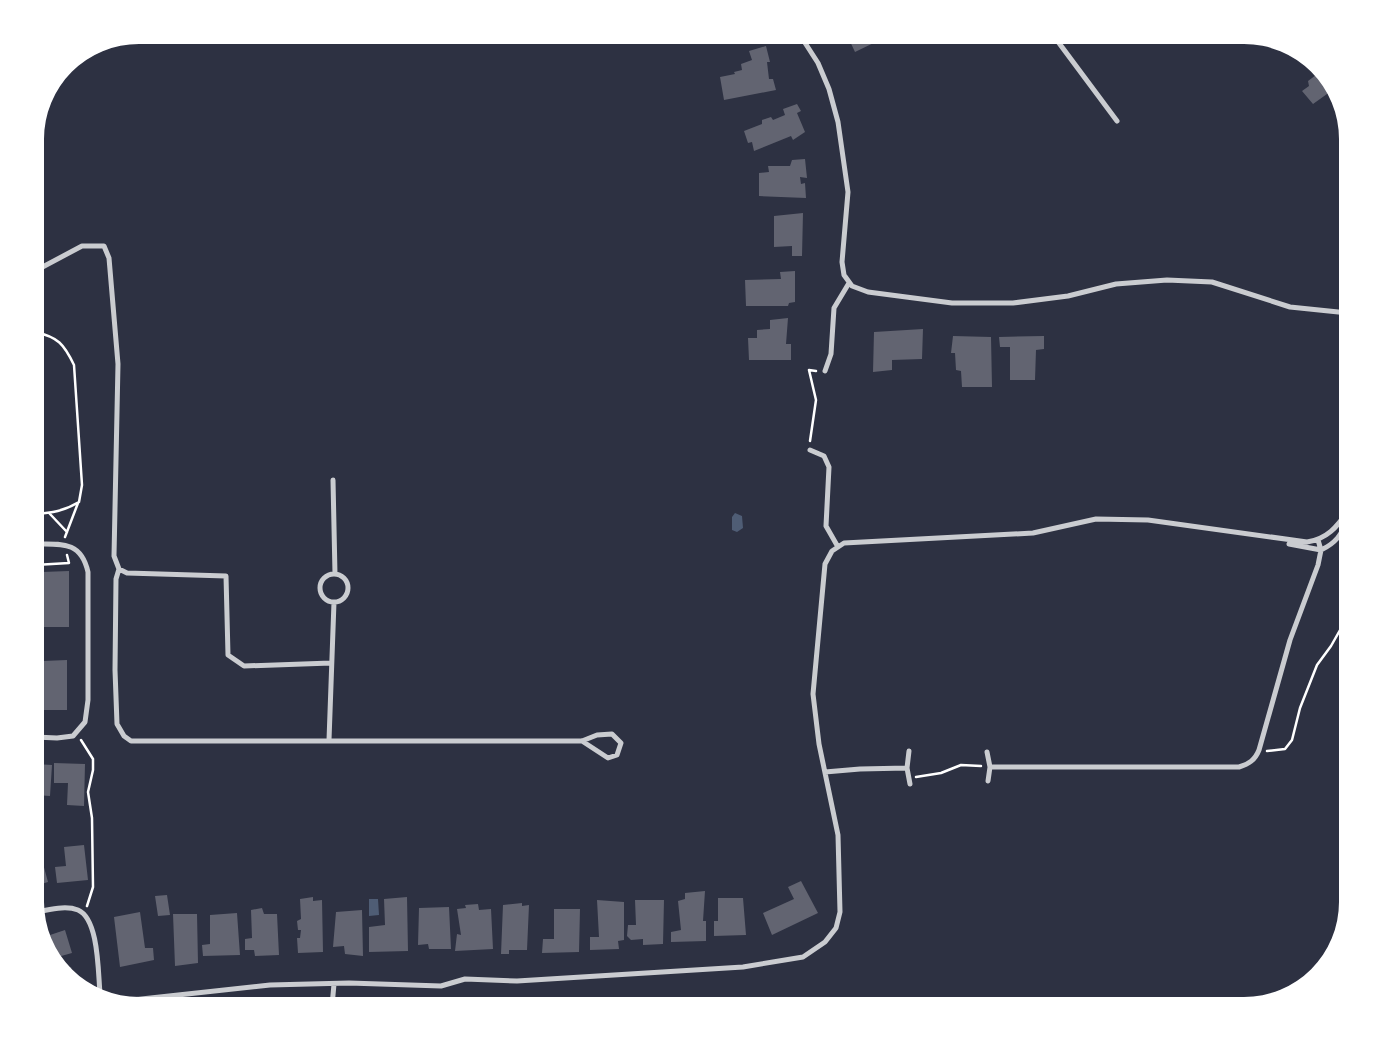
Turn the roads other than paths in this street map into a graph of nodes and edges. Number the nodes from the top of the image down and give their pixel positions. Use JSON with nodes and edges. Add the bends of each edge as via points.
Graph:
{"nodes":[{"id":1,"x":806,"y":44,"type":"edge"},
{"id":2,"x":1060,"y":44,"type":"edge"},
{"id":3,"x":1117,"y":121,"type":"dead end"},
{"id":4,"x":44,"y":265,"type":"edge"},
{"id":5,"x":849,"y":283,"type":"junction"},
{"id":6,"x":1339,"y":312,"type":"edge"},
{"id":7,"x":826,"y":371,"type":"road end"},
{"id":8,"x":810,"y":450,"type":"road end"},
{"id":9,"x":333,"y":480,"type":"dead end"},
{"id":10,"x":1339,"y":522,"type":"edge"},
{"id":11,"x":1339,"y":536,"type":"edge"},
{"id":12,"x":1274,"y":540,"type":"junction"},
{"id":13,"x":1318,"y":540,"type":"junction"},
{"id":14,"x":44,"y":544,"type":"edge"},
{"id":15,"x":838,"y":547,"type":"junction"},
{"id":16,"x":1321,"y":550,"type":"junction"},
{"id":17,"x":119,"y":569,"type":"junction"},
{"id":18,"x":335,"y":574,"type":"junction"},
{"id":19,"x":334,"y":602,"type":"junction"},
{"id":20,"x":331,"y":663,"type":"junction"},
{"id":21,"x":44,"y":737,"type":"edge"},
{"id":22,"x":330,"y":740,"type":"junction"},
{"id":23,"x":582,"y":740,"type":"junction"},
{"id":24,"x":909,"y":751,"type":"dead end"},
{"id":25,"x":987,"y":752,"type":"dead end"},
{"id":26,"x":990,"y":767,"type":"junction"},
{"id":27,"x":907,"y":768,"type":"junction"},
{"id":28,"x":826,"y":772,"type":"junction"},
{"id":29,"x":988,"y":781,"type":"dead end"},
{"id":30,"x":910,"y":784,"type":"dead end"},
{"id":31,"x":44,"y":911,"type":"edge"},
{"id":32,"x":334,"y":984,"type":"junction"},
{"id":33,"x":100,"y":988,"type":"edge"},
{"id":34,"x":160,"y":997,"type":"edge"},
{"id":35,"x":333,"y":997,"type":"edge"}],
"edges":[{"from":1,"to":5,"type":"street","via":[[818,63],[838,122],[848,192],[842,262]]},
{"from":2,"to":3,"type":"street"},
{"from":4,"to":17,"type":"street","via":[[82,246],[104,246],[109,258],[118,364],[114,556]]},
{"from":5,"to":6,"type":"street","via":[[868,292],[952,303],[1013,303],[1068,296],[1116,284],[1168,280],[1212,282],[1290,307]]},
{"from":5,"to":7,"type":"street","via":[[834,308],[831,354]]},
{"from":8,"to":15,"type":"street","via":[[824,456],[829,467],[826,526]]},
{"from":9,"to":18,"type":"street"},
{"from":10,"to":13,"type":"street","via":[[1329,534]]},
{"from":11,"to":16,"type":"street"},
{"from":12,"to":13,"type":"street"},
{"from":12,"to":15,"type":"street","via":[[1148,520],[1096,519],[1033,533],[844,543]]},
{"from":12,"to":16,"type":"street"},
{"from":13,"to":16,"type":"street"},
{"from":14,"to":21,"type":"street","via":[[75,548],[85,559],[88,572],[88,700],[85,722],[73,736]]},
{"from":15,"to":28,"type":"street","via":[[825,564],[813,694]]},
{"from":16,"to":26,"type":"street","via":[[1274,691],[1258,753],[1247,764]]},
{"from":17,"to":20,"type":"street","via":[[128,574],[226,576],[228,655],[244,666]]},
{"from":17,"to":22,"type":"street","via":[[116,580],[115,670],[117,724],[124,736],[131,741]]},
{"from":18,"to":19,"type":"street","via":[[348,586],[346,595]]},
{"from":18,"to":19,"type":"street","via":[[325,577],[320,585],[321,595]]},
{"from":19,"to":20,"type":"street"},
{"from":20,"to":22,"type":"street"},
{"from":22,"to":23,"type":"street"},
{"from":23,"to":23,"type":"street","via":[[612,734],[621,743],[620,750],[608,758]]},
{"from":24,"to":27,"type":"street"},
{"from":25,"to":26,"type":"street"},
{"from":26,"to":29,"type":"street"},
{"from":27,"to":28,"type":"street"},
{"from":27,"to":30,"type":"street"},
{"from":28,"to":32,"type":"street","via":[[838,835],[840,912],[836,928],[825,942],[803,958],[743,967],[518,981],[465,979],[441,986]]},
{"from":31,"to":33,"type":"street","via":[[79,910],[90,920],[96,943]]},
{"from":32,"to":34,"type":"street","via":[[270,985]]},
{"from":32,"to":35,"type":"street"}]}
